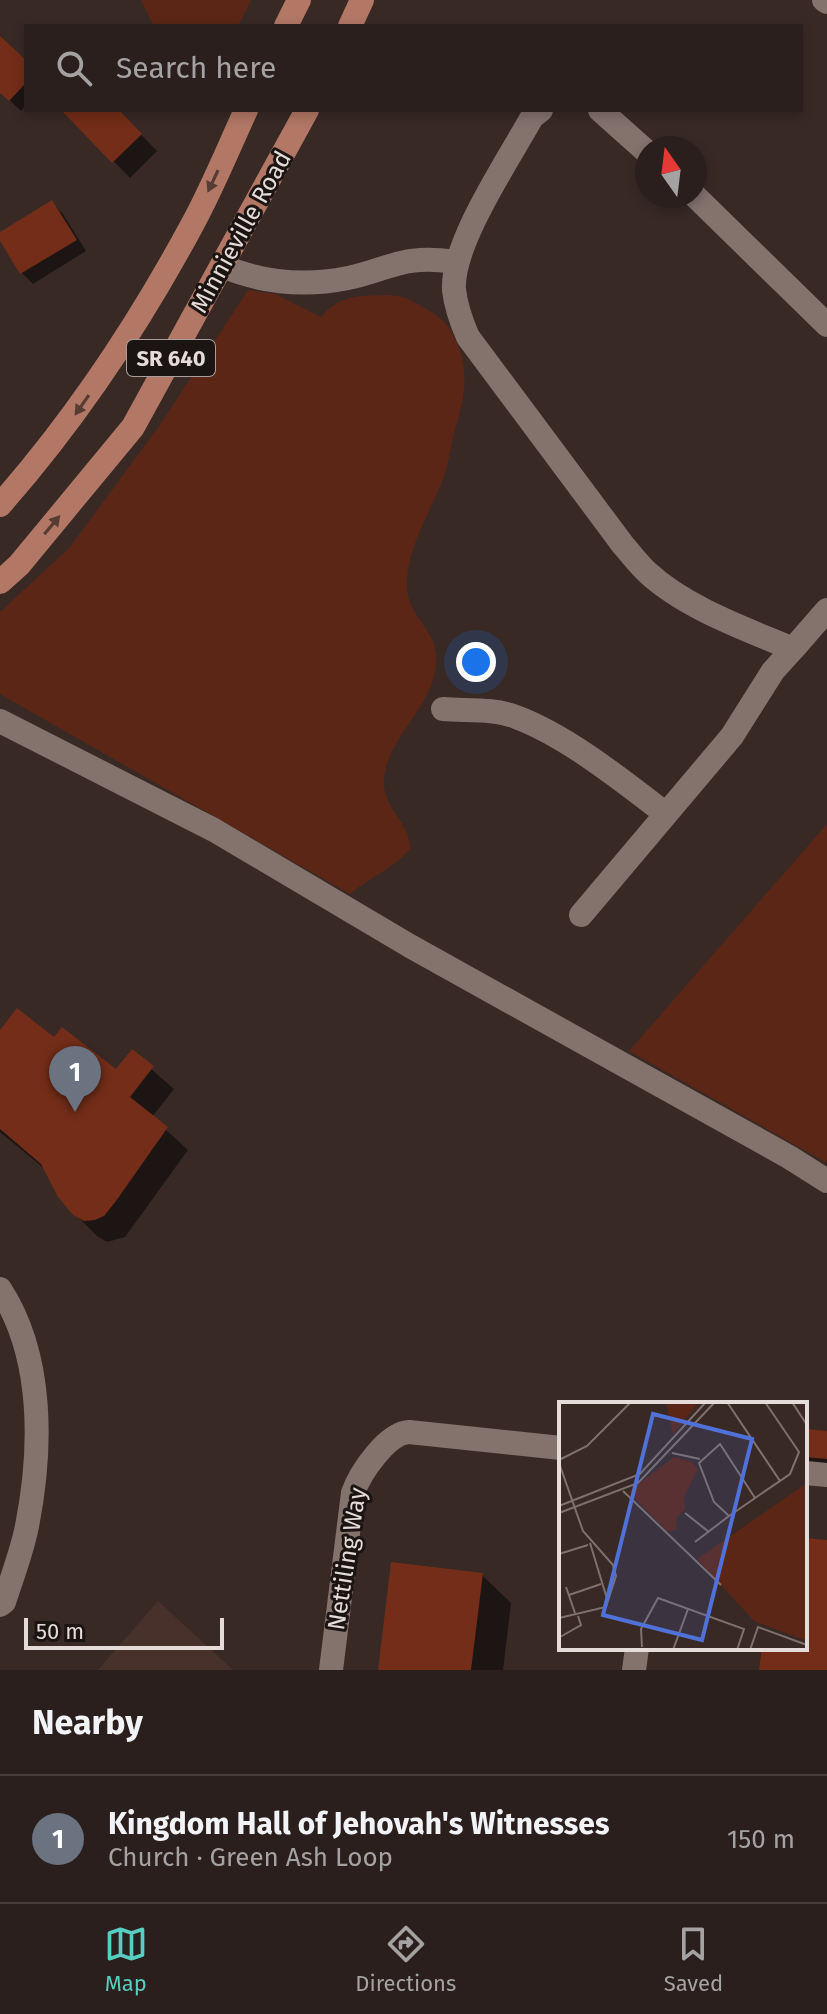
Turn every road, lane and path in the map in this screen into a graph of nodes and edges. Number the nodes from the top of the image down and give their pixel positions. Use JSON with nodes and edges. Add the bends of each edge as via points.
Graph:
{"nodes":[{"id":1,"x":299,"y":0,"type":"edge"},
{"id":2,"x":362,"y":0,"type":"edge"},
{"id":3,"x":287,"y":24,"type":"edge"},
{"id":4,"x":351,"y":24,"type":"edge"},
{"id":5,"x":245,"y":112,"type":"edge"},
{"id":6,"x":306,"y":112,"type":"edge"},
{"id":7,"x":538,"y":112,"type":"edge"},
{"id":8,"x":602,"y":112,"type":"edge"},
{"id":9,"x":635,"y":141,"type":"edge"},
{"id":10,"x":707,"y":208,"type":"edge"},
{"id":11,"x":457,"y":262,"type":"junction"},
{"id":12,"x":222,"y":266,"type":"junction"},
{"id":13,"x":827,"y":325,"type":"edge"},
{"id":14,"x":0,"y":505,"type":"edge"},
{"id":15,"x":0,"y":582,"type":"edge"},
{"id":16,"x":827,"y":610,"type":"edge"},
{"id":17,"x":793,"y":649,"type":"junction"},
{"id":18,"x":443,"y":709,"type":"dead end"},
{"id":19,"x":0,"y":721,"type":"edge"},
{"id":20,"x":666,"y":814,"type":"junction"},
{"id":21,"x":581,"y":915,"type":"dead end"},
{"id":22,"x":827,"y":1181,"type":"edge"},
{"id":23,"x":0,"y":1289,"type":"edge"},
{"id":24,"x":559,"y":1448,"type":"edge"},
{"id":25,"x":807,"y":1473,"type":"edge"},
{"id":26,"x":827,"y":1475,"type":"edge"},
{"id":27,"x":0,"y":1546,"type":"edge"},
{"id":28,"x":15,"y":1568,"type":"junction"},
{"id":29,"x":0,"y":1605,"type":"edge"},
{"id":30,"x":637,"y":1650,"type":"edge"},
{"id":31,"x":331,"y":1670,"type":"edge"},
{"id":32,"x":634,"y":1670,"type":"edge"}],
"edges":[{"from":1,"to":3,"type":"main road"},
{"from":2,"to":4,"type":"main road"},
{"from":5,"to":14,"type":"main road","name":"Minnieville Road","number":"SR 640","one_way":true,"via":[[192,226],[117,354],[75,415]]},
{"from":6,"to":12,"type":"main road","name":"Minnieville Road","number":"SR 640"},
{"from":7,"to":11,"type":"street","via":[[465,238]]},
{"from":8,"to":9,"type":"street"},
{"from":10,"to":13,"type":"street"},
{"from":11,"to":12,"type":"street","via":[[403,262],[324,283],[266,281]]},
{"from":11,"to":17,"type":"street","via":[[456,300],[468,337],[623,545],[666,587]]},
{"from":15,"to":12,"type":"main road","name":"Minnieville Road","number":"SR 640","one_way":true,"via":[[133,427]]},
{"from":16,"to":17,"type":"street"},
{"from":17,"to":20,"type":"street","via":[[732,736]]},
{"from":18,"to":20,"type":"street","via":[[514,716],[621,779]]},
{"from":19,"to":22,"type":"street","via":[[214,830]]},
{"from":20,"to":21,"type":"street"},
{"from":23,"to":28,"type":"street","via":[[24,1340],[35,1402],[35,1462],[27,1527]]},
{"from":24,"to":31,"type":"street","name":"Nettiling Way","via":[[409,1432],[392,1438],[353,1493]]},
{"from":25,"to":26,"type":"street"},
{"from":27,"to":28,"type":"street"},
{"from":28,"to":29,"type":"street"},
{"from":30,"to":32,"type":"street"}]}
